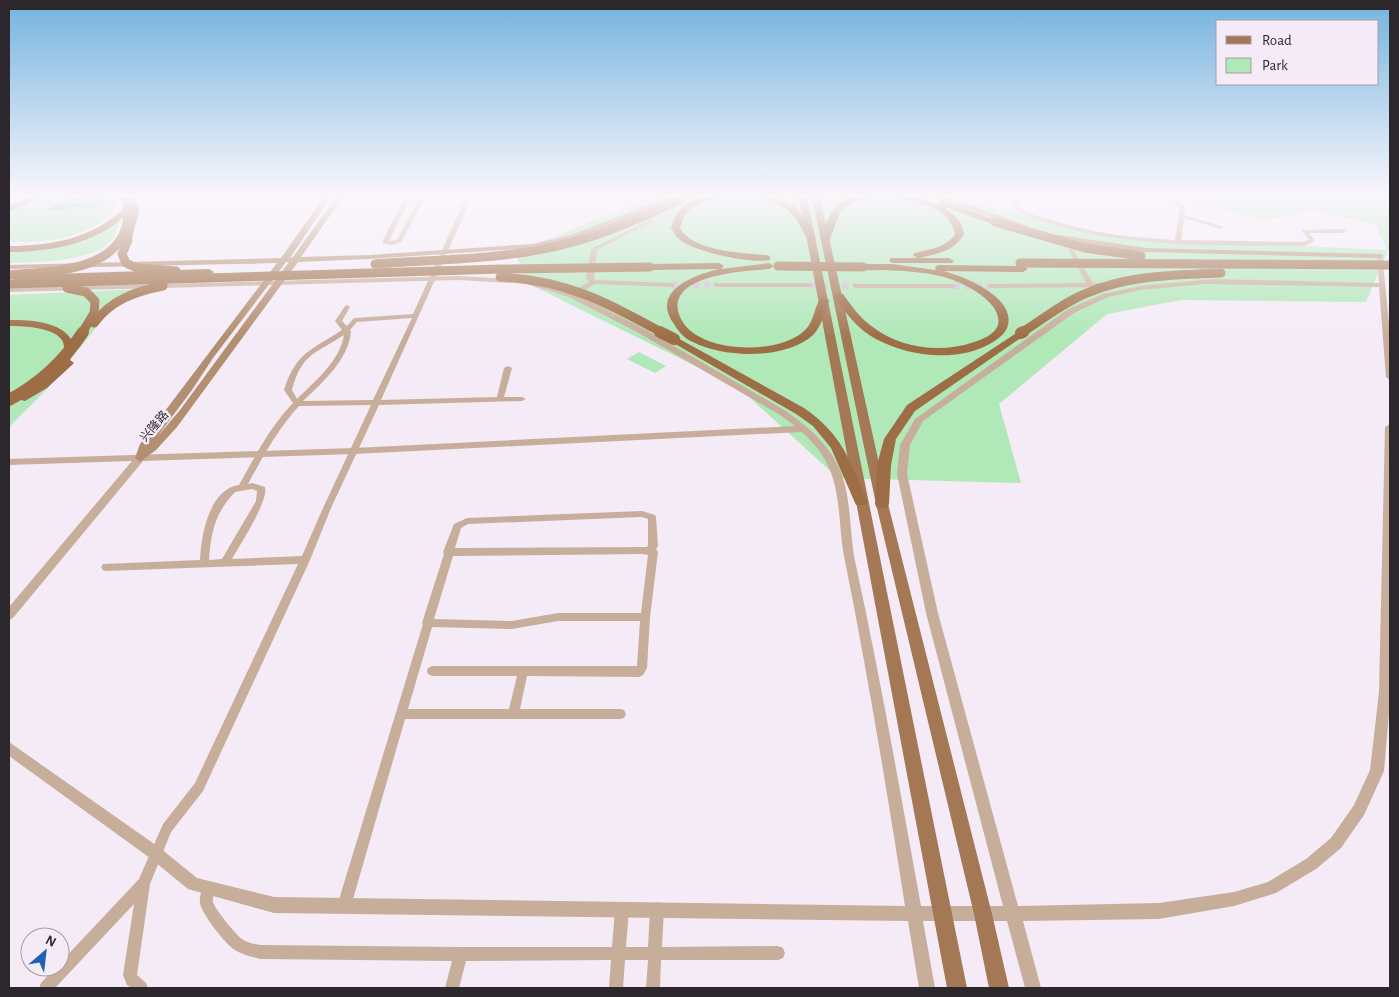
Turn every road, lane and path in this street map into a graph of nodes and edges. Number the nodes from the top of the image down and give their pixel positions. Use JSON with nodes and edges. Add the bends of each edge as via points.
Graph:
{"nodes":[{"id":1,"x":59,"y":244,"type":"edge"},
{"id":2,"x":118,"y":244,"type":"edge"},
{"id":3,"x":126,"y":244,"type":"edge"},
{"id":4,"x":295,"y":244,"type":"edge"},
{"id":5,"x":308,"y":244,"type":"edge"},
{"id":6,"x":449,"y":244,"type":"edge"},
{"id":7,"x":544,"y":244,"type":"edge"},
{"id":8,"x":565,"y":244,"type":"edge"},
{"id":9,"x":605,"y":244,"type":"edge"},
{"id":10,"x":695,"y":244,"type":"edge"},
{"id":11,"x":812,"y":244,"type":"edge"},
{"id":12,"x":826,"y":244,"type":"edge"},
{"id":13,"x":953,"y":244,"type":"edge"},
{"id":14,"x":1068,"y":244,"type":"edge"},
{"id":15,"x":1075,"y":244,"type":"edge"},
{"id":16,"x":1110,"y":244,"type":"edge"},
{"id":17,"x":1274,"y":244,"type":"edge"},
{"id":18,"x":1305,"y":244,"type":"edge"},
{"id":19,"x":9,"y":248,"type":"edge"},
{"id":20,"x":445,"y":252,"type":"junction"},
{"id":21,"x":1380,"y":256,"type":"joint"},
{"id":22,"x":283,"y":260,"type":"junction"},
{"id":23,"x":297,"y":260,"type":"junction"},
{"id":24,"x":414,"y":260,"type":"junction"},
{"id":25,"x":772,"y":262,"type":"junction"},
{"id":26,"x":885,"y":263,"type":"junction"},
{"id":27,"x":1264,"y":264,"type":"junction"},
{"id":28,"x":1390,"y":265,"type":"edge"},
{"id":29,"x":1021,"y":266,"type":"junction"},
{"id":30,"x":9,"y":267,"type":"edge"},
{"id":31,"x":164,"y":270,"type":"junction"},
{"id":32,"x":1249,"y":271,"type":"junction"},
{"id":33,"x":209,"y":272,"type":"junction"},
{"id":34,"x":315,"y":272,"type":"junction"},
{"id":35,"x":1390,"y":272,"type":"edge"},
{"id":36,"x":448,"y":275,"type":"junction"},
{"id":37,"x":9,"y":277,"type":"edge"},
{"id":38,"x":245,"y":277,"type":"junction"},
{"id":39,"x":434,"y":278,"type":"junction"},
{"id":40,"x":267,"y":281,"type":"junction"},
{"id":41,"x":281,"y":281,"type":"junction"},
{"id":42,"x":1213,"y":281,"type":"junction"},
{"id":43,"x":198,"y":282,"type":"junction"},
{"id":44,"x":594,"y":282,"type":"junction"},
{"id":45,"x":670,"y":284,"type":"tunnel mouth"},
{"id":46,"x":9,"y":285,"type":"edge"},
{"id":47,"x":717,"y":285,"type":"tunnel mouth"},
{"id":48,"x":809,"y":285,"type":"tunnel mouth"},
{"id":49,"x":1091,"y":285,"type":"junction"},
{"id":50,"x":1381,"y":285,"type":"junction"},
{"id":51,"x":856,"y":286,"type":"tunnel mouth"},
{"id":52,"x":954,"y":286,"type":"tunnel mouth"},
{"id":53,"x":991,"y":286,"type":"tunnel mouth"},
{"id":54,"x":9,"y":290,"type":"edge"},
{"id":55,"x":572,"y":295,"type":"junction"},
{"id":56,"x":839,"y":296,"type":"junction"},
{"id":57,"x":824,"y":301,"type":"junction"},
{"id":58,"x":347,"y":307,"type":"dead end"},
{"id":59,"x":1388,"y":312,"type":"edge"},
{"id":60,"x":416,"y":316,"type":"junction"},
{"id":61,"x":9,"y":325,"type":"edge"},
{"id":62,"x":347,"y":330,"type":"junction"},
{"id":63,"x":1021,"y":333,"type":"joint"},
{"id":64,"x":674,"y":339,"type":"joint"},
{"id":65,"x":508,"y":368,"type":"dead end"},
{"id":66,"x":1390,"y":377,"type":"edge"},
{"id":67,"x":522,"y":398,"type":"dead end"},
{"id":68,"x":500,"y":399,"type":"junction"},
{"id":69,"x":9,"y":401,"type":"edge"},
{"id":70,"x":376,"y":402,"type":"junction"},
{"id":71,"x":296,"y":403,"type":"junction"},
{"id":72,"x":1390,"y":427,"type":"edge"},
{"id":73,"x":805,"y":429,"type":"junction"},
{"id":74,"x":354,"y":451,"type":"junction"},
{"id":75,"x":260,"y":454,"type":"junction"},
{"id":76,"x":140,"y":458,"type":"junction"},
{"id":77,"x":9,"y":462,"type":"edge"},
{"id":78,"x":242,"y":487,"type":"junction"},
{"id":79,"x":861,"y":501,"type":"junction"},
{"id":80,"x":882,"y":504,"type":"junction"},
{"id":81,"x":448,"y":552,"type":"junction"},
{"id":82,"x":653,"y":552,"type":"junction"},
{"id":83,"x":305,"y":560,"type":"junction"},
{"id":84,"x":225,"y":563,"type":"junction"},
{"id":85,"x":204,"y":564,"type":"junction"},
{"id":86,"x":106,"y":566,"type":"dead end"},
{"id":87,"x":9,"y":615,"type":"edge"},
{"id":88,"x":645,"y":616,"type":"junction"},
{"id":89,"x":428,"y":623,"type":"junction"},
{"id":90,"x":432,"y":672,"type":"dead end"},
{"id":91,"x":523,"y":672,"type":"junction"},
{"id":92,"x":401,"y":714,"type":"junction"},
{"id":93,"x":513,"y":714,"type":"junction"},
{"id":94,"x":620,"y":714,"type":"dead end"},
{"id":95,"x":9,"y":748,"type":"edge"},
{"id":96,"x":155,"y":853,"type":"junction"},
{"id":97,"x":144,"y":884,"type":"junction"},
{"id":98,"x":209,"y":888,"type":"junction"},
{"id":99,"x":344,"y":906,"type":"junction"},
{"id":100,"x":622,"y":908,"type":"junction"},
{"id":101,"x":657,"y":909,"type":"junction"},
{"id":102,"x":914,"y":912,"type":"junction"},
{"id":103,"x":942,"y":914,"type":"junction"},
{"id":104,"x":983,"y":914,"type":"junction"},
{"id":105,"x":1014,"y":914,"type":"junction"},
{"id":106,"x":619,"y":953,"type":"junction"},
{"id":107,"x":655,"y":953,"type":"junction"},
{"id":108,"x":778,"y":953,"type":"dead end"},
{"id":109,"x":461,"y":954,"type":"junction"},
{"id":110,"x":46,"y":988,"type":"edge"},
{"id":111,"x":141,"y":988,"type":"edge"},
{"id":112,"x":452,"y":988,"type":"edge"},
{"id":113,"x":616,"y":988,"type":"edge"},
{"id":114,"x":653,"y":988,"type":"edge"},
{"id":115,"x":927,"y":988,"type":"edge"},
{"id":116,"x":957,"y":988,"type":"edge"},
{"id":117,"x":999,"y":988,"type":"edge"},
{"id":118,"x":1033,"y":988,"type":"edge"}],
"edges":[{"from":1,"to":19,"type":"highway","via":[[38,248]]},
{"from":2,"to":37,"type":"highway","bridge":true,"via":[[91,261]]},
{"from":3,"to":31,"type":"highway","bridge":true,"via":[[122,254],[126,263],[137,268]]},
{"from":4,"to":22,"type":"main road","name":"兴隆路"},
{"from":5,"to":23,"type":"main road","name":"兴隆路"},
{"from":6,"to":20,"type":"street"},
{"from":7,"to":20,"type":"main road"},
{"from":8,"to":24,"type":"highway","bridge":true,"via":[[515,254]]},
{"from":9,"to":44,"type":"street","via":[[594,249],[590,278]]},
{"from":10,"to":25,"type":"highway","via":[[705,249]]},
{"from":11,"to":57,"type":"main road"},
{"from":12,"to":56,"type":"main road"},
{"from":13,"to":26,"type":"highway","via":[[923,255]]},
{"from":14,"to":27,"type":"highway","bridge":true,"via":[[1111,253]]},
{"from":15,"to":49,"type":"street","via":[[1072,253]]},
{"from":16,"to":21,"type":"main road","via":[[1146,250]]},
{"from":17,"to":18,"type":"street"},
{"from":20,"to":23,"type":"main road"},
{"from":20,"to":39,"type":"street"},
{"from":21,"to":50,"type":"street"},
{"from":22,"to":23,"type":"main road"},
{"from":22,"to":30,"type":"main road"},
{"from":22,"to":40,"type":"main road","name":"兴隆路"},
{"from":23,"to":41,"type":"main road","name":"兴隆路"},
{"from":24,"to":31,"type":"highway","bridge":true},
{"from":24,"to":34,"type":"highway","bridge":true},
{"from":25,"to":26,"type":"highway","bridge":true},
{"from":25,"to":34,"type":"highway","bridge":true,"via":[[651,262]]},
{"from":25,"to":57,"type":"highway","via":[[708,274],[682,288],[675,295],[673,304],[679,326],[699,341],[715,346],[742,351],[775,349],[812,329]]},
{"from":26,"to":29,"type":"highway"},
{"from":26,"to":56,"type":"highway","via":[[951,276],[985,292],[998,306],[1004,320],[1001,329],[987,342],[964,350],[930,352],[888,341],[866,328]]},
{"from":27,"to":28,"type":"highway","bridge":true},
{"from":27,"to":29,"type":"highway","bridge":true},
{"from":29,"to":32,"type":"highway","bridge":true},
{"from":31,"to":33,"type":"highway","bridge":true},
{"from":32,"to":35,"type":"highway"},
{"from":32,"to":63,"type":"highway","bridge":true,"via":[[1150,276],[1108,286],[1068,303]]},
{"from":33,"to":34,"type":"highway"},
{"from":33,"to":37,"type":"highway","bridge":true},
{"from":34,"to":36,"type":"highway","bridge":true},
{"from":34,"to":38,"type":"highway","bridge":true},
{"from":36,"to":43,"type":"highway"},
{"from":36,"to":64,"type":"highway","bridge":true,"via":[[524,278],[574,289]]},
{"from":38,"to":43,"type":"highway","bridge":true},
{"from":38,"to":46,"type":"highway","bridge":true},
{"from":39,"to":41,"type":"street"},
{"from":39,"to":55,"type":"street","via":[[495,279]]},
{"from":39,"to":60,"type":"street"},
{"from":40,"to":41,"type":"street"},
{"from":40,"to":54,"type":"street"},
{"from":40,"to":76,"type":"main road","name":"兴隆路","via":[[144,446]]},
{"from":41,"to":76,"type":"main road","name":"兴隆路","via":[[156,445]]},
{"from":42,"to":49,"type":"street"},
{"from":42,"to":50,"type":"street"},
{"from":42,"to":105,"type":"street","via":[[1133,288],[1091,300],[920,419],[905,445],[902,474],[932,613]]},
{"from":43,"to":69,"type":"highway","bridge":true,"via":[[148,289],[108,307],[97,318],[68,363],[43,385]]},
{"from":44,"to":45,"type":"street"},
{"from":44,"to":55,"type":"street"},
{"from":46,"to":69,"type":"highway","bridge":true,"via":[[80,289],[90,294],[96,307],[77,342],[59,362]]},
{"from":47,"to":48,"type":"street"},
{"from":49,"to":53,"type":"street"},
{"from":50,"to":59,"type":"street"},
{"from":51,"to":52,"type":"street"},
{"from":55,"to":73,"type":"street","via":[[640,330]]},
{"from":56,"to":80,"type":"main road"},
{"from":57,"to":79,"type":"main road"},
{"from":58,"to":62,"type":"street","via":[[338,321]]},
{"from":59,"to":66,"type":"street"},
{"from":60,"to":62,"type":"street","via":[[358,318]]},
{"from":60,"to":70,"type":"street"},
{"from":61,"to":69,"type":"highway","bridge":true,"via":[[36,324],[54,329],[63,334],[70,351],[48,378]]},
{"from":62,"to":71,"type":"street","via":[[346,344],[331,368]]},
{"from":62,"to":71,"type":"street","via":[[317,347],[294,368],[288,390]]},
{"from":63,"to":80,"type":"highway","via":[[911,408],[890,439],[884,465]]},
{"from":64,"to":79,"type":"highway","via":[[800,410],[817,423],[837,446]]},
{"from":65,"to":68,"type":"street"},
{"from":67,"to":68,"type":"street"},
{"from":68,"to":70,"type":"street"},
{"from":70,"to":71,"type":"street"},
{"from":70,"to":74,"type":"street"},
{"from":71,"to":75,"type":"street"},
{"from":72,"to":105,"type":"street","via":[[1385,692],[1377,771],[1359,810],[1336,843],[1311,864],[1272,888],[1234,899],[1159,911]]},
{"from":73,"to":74,"type":"street"},
{"from":73,"to":102,"type":"street","via":[[827,455],[838,478],[847,546],[862,613]]},
{"from":74,"to":75,"type":"street"},
{"from":74,"to":83,"type":"street"},
{"from":75,"to":76,"type":"street"},
{"from":75,"to":78,"type":"street"},
{"from":76,"to":77,"type":"street"},
{"from":76,"to":87,"type":"street"},
{"from":78,"to":84,"type":"street","via":[[257,487],[262,489],[262,494]]},
{"from":78,"to":85,"type":"street","via":[[232,489],[211,517],[204,545]]},
{"from":79,"to":103,"type":"main road"},
{"from":80,"to":104,"type":"main road"},
{"from":81,"to":82,"type":"street"},
{"from":81,"to":82,"type":"street","via":[[457,526],[463,522],[642,514],[653,519]]},
{"from":81,"to":89,"type":"street"},
{"from":82,"to":88,"type":"street"},
{"from":83,"to":84,"type":"street"},
{"from":83,"to":96,"type":"street","via":[[199,787],[167,828]]},
{"from":84,"to":85,"type":"street"},
{"from":85,"to":86,"type":"street"},
{"from":88,"to":89,"type":"street","via":[[558,616],[512,625]]},
{"from":88,"to":91,"type":"street","via":[[643,661],[639,672]]},
{"from":89,"to":92,"type":"street"},
{"from":90,"to":91,"type":"street"},
{"from":91,"to":93,"type":"street"},
{"from":92,"to":93,"type":"street"},
{"from":92,"to":99,"type":"street"},
{"from":93,"to":94,"type":"street"},
{"from":95,"to":96,"type":"street"},
{"from":96,"to":97,"type":"street"},
{"from":96,"to":98,"type":"street","via":[[194,884]]},
{"from":97,"to":110,"type":"street"},
{"from":97,"to":111,"type":"street","via":[[130,976]]},
{"from":98,"to":99,"type":"street","via":[[274,906]]},
{"from":98,"to":109,"type":"street","via":[[206,902],[211,913],[237,944],[246,949],[261,952]]},
{"from":99,"to":100,"type":"street"},
{"from":100,"to":101,"type":"street"},
{"from":100,"to":106,"type":"street"},
{"from":101,"to":102,"type":"street"},
{"from":101,"to":107,"type":"street"},
{"from":102,"to":103,"type":"street"},
{"from":102,"to":115,"type":"street"},
{"from":103,"to":104,"type":"street"},
{"from":103,"to":116,"type":"main road"},
{"from":104,"to":105,"type":"street"},
{"from":104,"to":117,"type":"main road"},
{"from":105,"to":118,"type":"street"},
{"from":106,"to":107,"type":"street"},
{"from":106,"to":109,"type":"street"},
{"from":106,"to":113,"type":"street"},
{"from":107,"to":108,"type":"street"},
{"from":107,"to":114,"type":"street"},
{"from":109,"to":112,"type":"street"}]}
